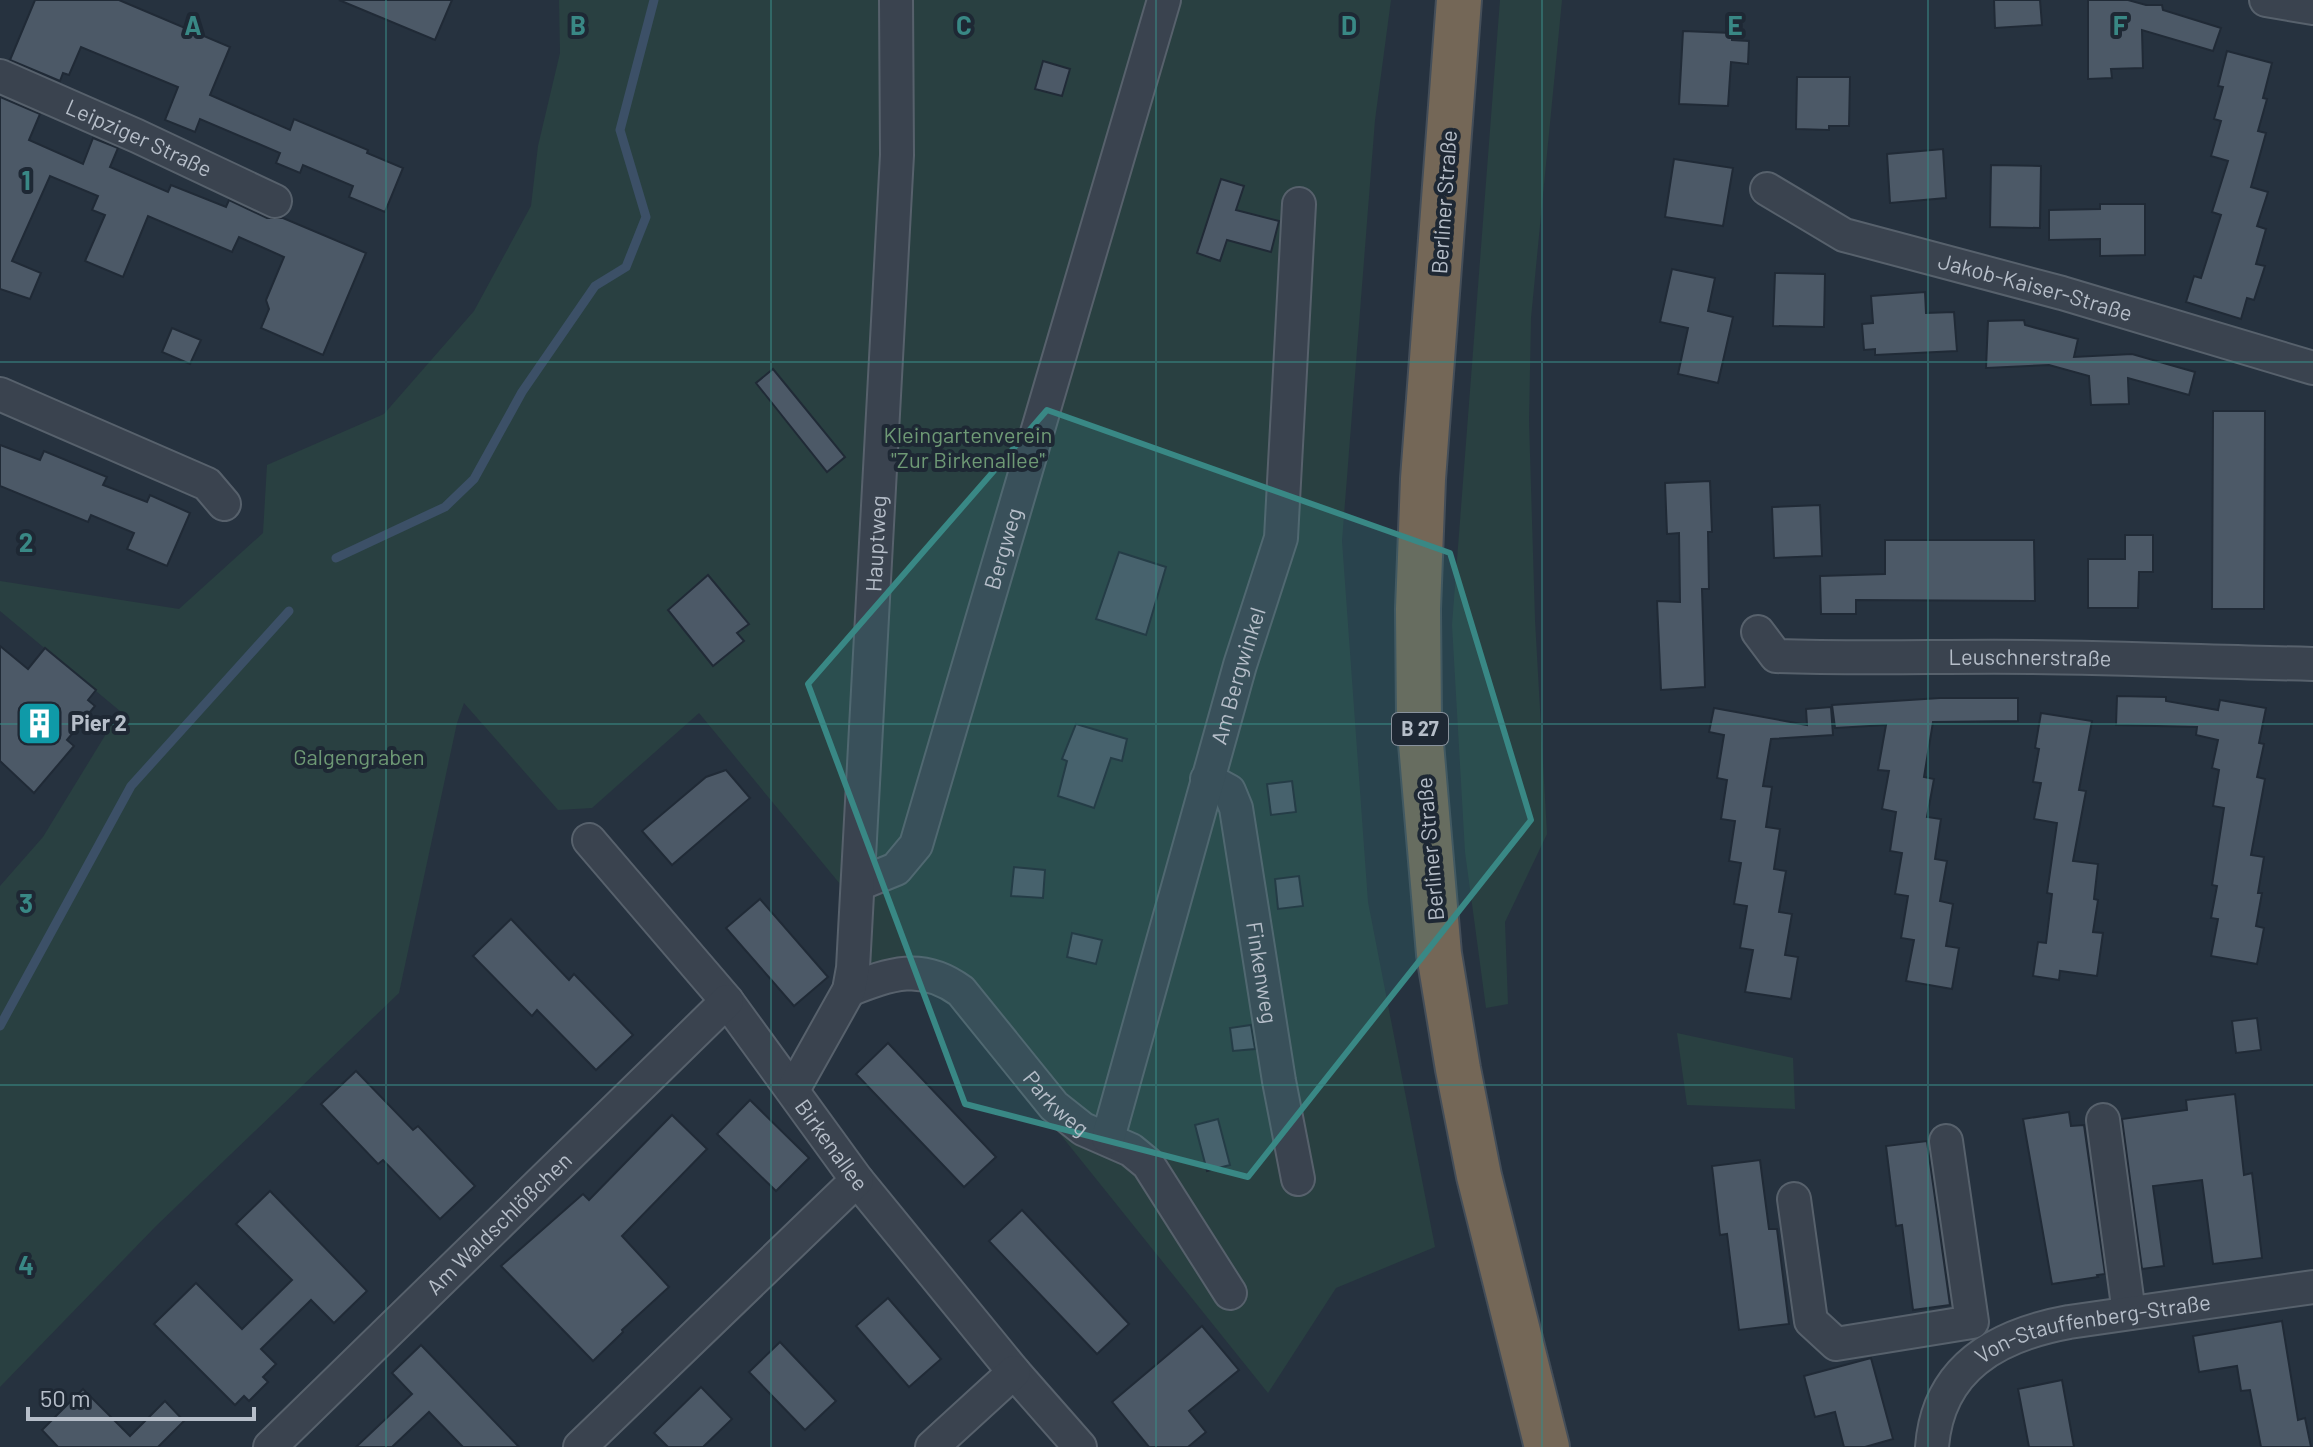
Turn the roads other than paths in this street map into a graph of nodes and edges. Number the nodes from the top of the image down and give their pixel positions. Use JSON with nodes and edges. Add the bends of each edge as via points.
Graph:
{"nodes":[{"id":1,"x":896,"y":0,"type":"edge"},
{"id":2,"x":1164,"y":0,"type":"edge"},
{"id":3,"x":1459,"y":0,"type":"edge"},
{"id":4,"x":2266,"y":0,"type":"edge"},
{"id":5,"x":2313,"y":8,"type":"edge"},
{"id":6,"x":0,"y":76,"type":"edge"},
{"id":7,"x":1767,"y":189,"type":"dead end"},
{"id":8,"x":275,"y":201,"type":"dead end"},
{"id":9,"x":1299,"y":204,"type":"dead end"},
{"id":10,"x":2313,"y":368,"type":"edge"},
{"id":11,"x":0,"y":394,"type":"edge"},
{"id":12,"x":224,"y":504,"type":"dead end"},
{"id":13,"x":1758,"y":632,"type":"dead end"},
{"id":14,"x":2313,"y":664,"type":"edge"},
{"id":15,"x":1207,"y":779,"type":"junction"},
{"id":16,"x":589,"y":840,"type":"dead end"},
{"id":17,"x":859,"y":884,"type":"junction"},
{"id":18,"x":849,"y":990,"type":"junction"},
{"id":19,"x":727,"y":1001,"type":"junction"},
{"id":20,"x":793,"y":1090,"type":"junction"},
{"id":21,"x":2103,"y":1120,"type":"dead end"},
{"id":22,"x":1108,"y":1138,"type":"junction"},
{"id":23,"x":1946,"y":1141,"type":"dead end"},
{"id":24,"x":1298,"y":1179,"type":"dead end"},
{"id":25,"x":857,"y":1180,"type":"junction"},
{"id":26,"x":1794,"y":1199,"type":"dead end"},
{"id":27,"x":2313,"y":1287,"type":"edge"},
{"id":28,"x":1230,"y":1293,"type":"dead end"},
{"id":29,"x":2129,"y":1313,"type":"junction"},
{"id":30,"x":1958,"y":1325,"type":"junction"},
{"id":31,"x":1975,"y":1358,"type":"junction"},
{"id":32,"x":1014,"y":1372,"type":"junction"},
{"id":33,"x":270,"y":1447,"type":"edge"},
{"id":34,"x":580,"y":1447,"type":"edge"},
{"id":35,"x":932,"y":1447,"type":"edge"},
{"id":36,"x":1080,"y":1447,"type":"edge"},
{"id":37,"x":1547,"y":1447,"type":"edge"},
{"id":38,"x":1932,"y":1447,"type":"edge"}],
"edges":[{"from":1,"to":17,"type":"street","name":"Hauptweg","via":[[897,171]]},
{"from":2,"to":17,"type":"street","name":"Bergweg","via":[[916,845],[896,869]]},
{"from":3,"to":37,"type":"highway","name":"Berliner Straße","number":"B 27","via":[[1423,479],[1419,720],[1439,954],[1458,1069],[1479,1176]]},
{"from":4,"to":5,"type":"street"},
{"from":6,"to":8,"type":"street","name":"Leipziger Straße"},
{"from":7,"to":10,"type":"street","name":"Jakob-Kaiser-Straße","via":[[1844,235]]},
{"from":9,"to":15,"type":"street","name":"Am Bergwinkel","via":[[1281,538]]},
{"from":11,"to":12,"type":"street","via":[[207,484]]},
{"from":13,"to":14,"type":"street","name":"Leuschnerstraße","via":[[1776,656]]},
{"from":15,"to":22,"type":"street","name":"Am Bergwinkel"},
{"from":15,"to":24,"type":"street","name":"Finkenweg","via":[[1229,791],[1236,808]]},
{"from":16,"to":19,"type":"street","name":"Birkenallee"},
{"from":17,"to":18,"type":"street","name":"Hauptweg"},
{"from":18,"to":20,"type":"street"},
{"from":18,"to":22,"type":"street","name":"Parkweg","via":[[886,976],[942,977],[961,991],[1054,1106],[1083,1129]]},
{"from":19,"to":20,"type":"street","name":"Birkenallee"},
{"from":19,"to":33,"type":"street","name":"Am Waldschlößchen"},
{"from":20,"to":25,"type":"street","name":"Birkenallee"},
{"from":21,"to":29,"type":"street"},
{"from":22,"to":28,"type":"street","name":"Parkweg","via":[[1148,1164]]},
{"from":23,"to":30,"type":"street","via":[[1972,1322]]},
{"from":25,"to":32,"type":"street","name":"Birkenallee"},
{"from":25,"to":34,"type":"street"},
{"from":26,"to":30,"type":"street","via":[[1811,1321],[1836,1344]]},
{"from":27,"to":29,"type":"street","name":"Von-Stauffenberg-Straße"},
{"from":29,"to":31,"type":"street","name":"Von-Stauffenberg-Straße","via":[[2035,1328]]},
{"from":30,"to":31,"type":"street"},
{"from":31,"to":38,"type":"street","name":"Von-Stauffenberg-Straße","via":[[1951,1387]]},
{"from":32,"to":35,"type":"street"},
{"from":32,"to":36,"type":"street","name":"Birkenallee"}]}
